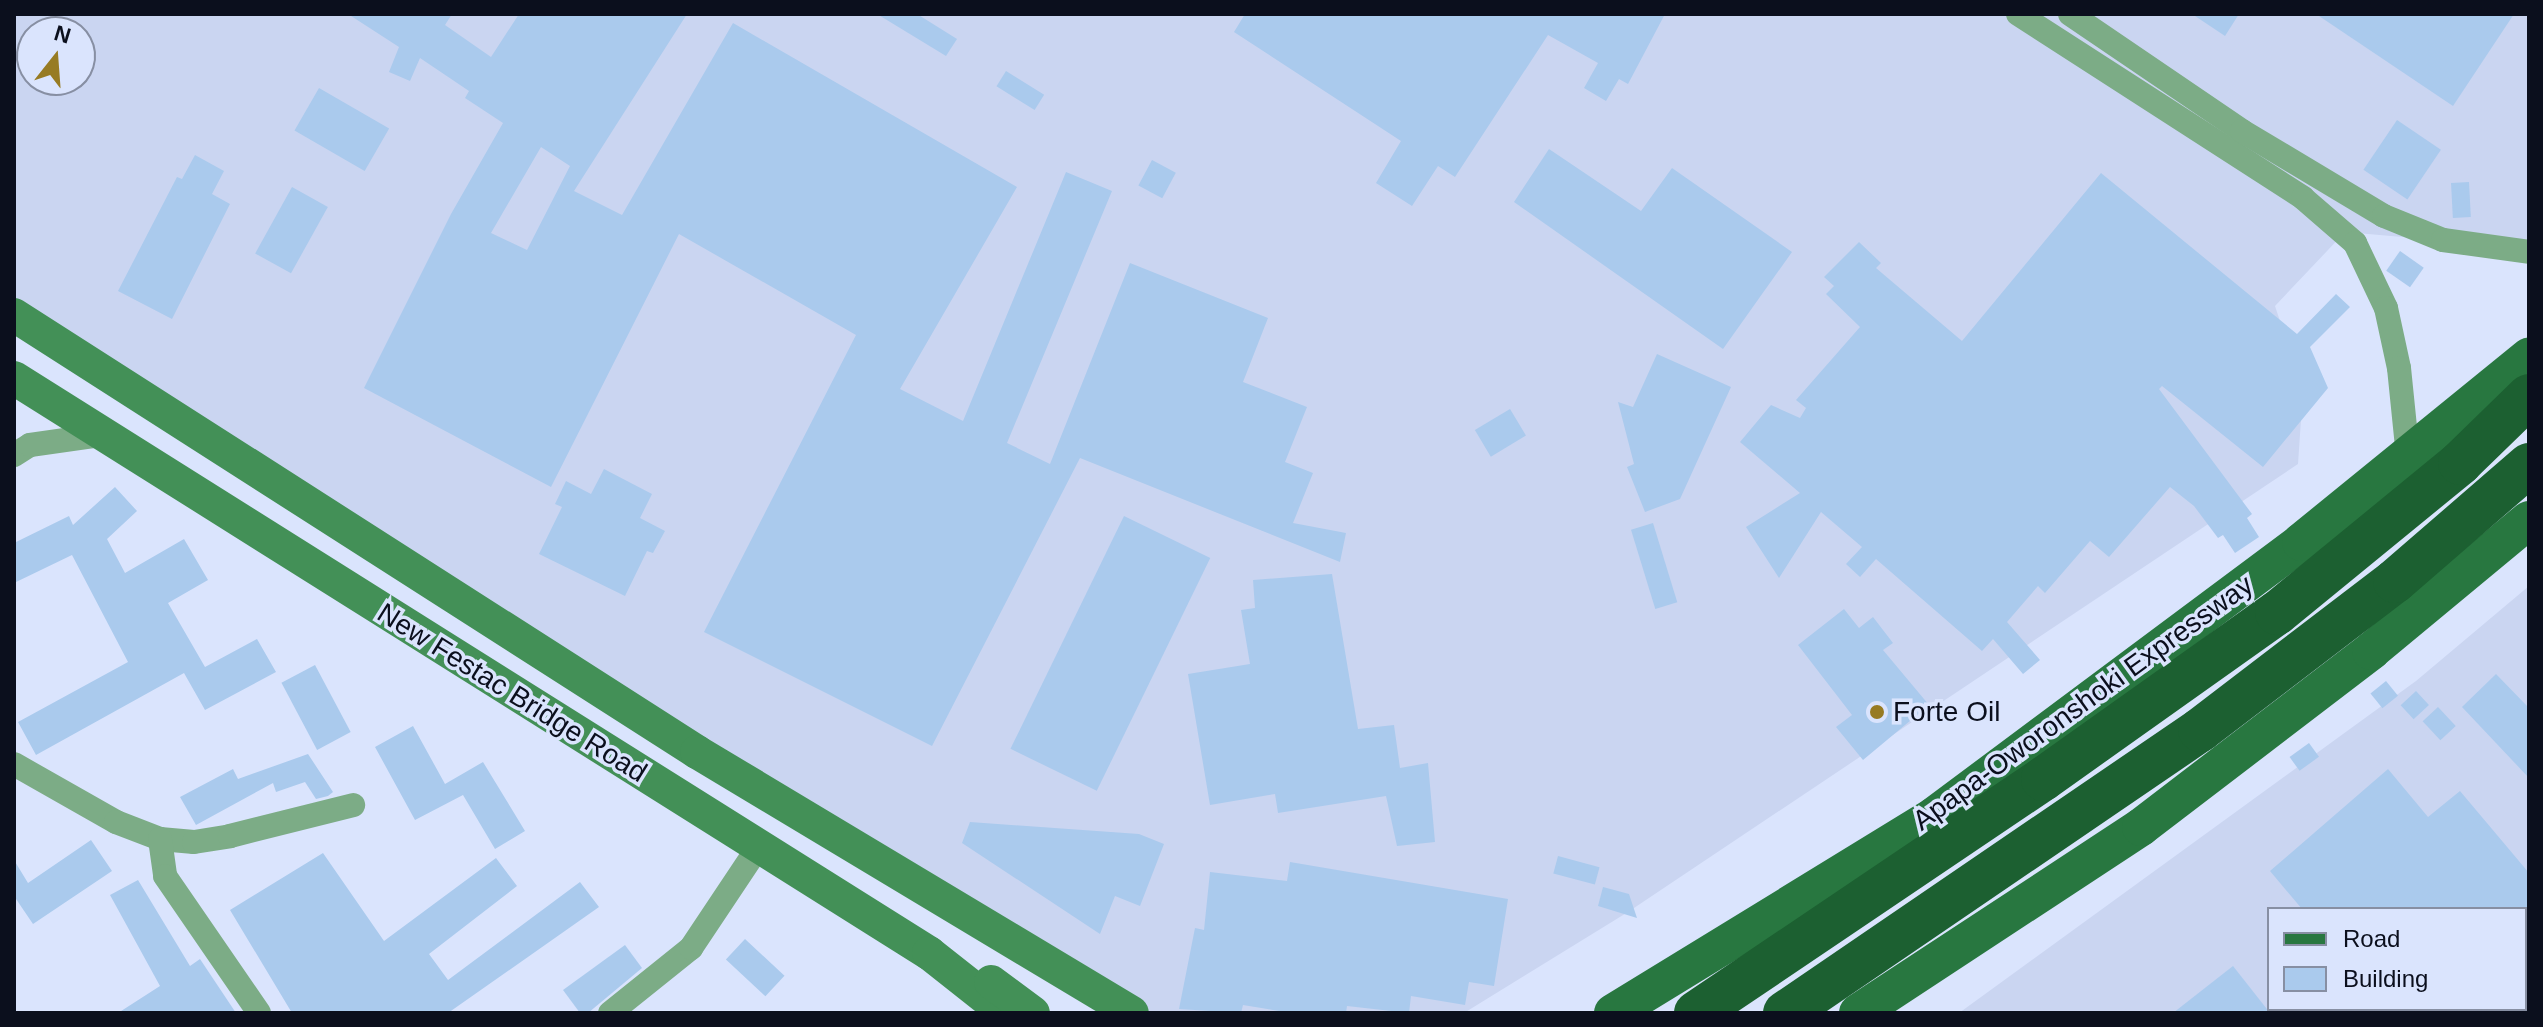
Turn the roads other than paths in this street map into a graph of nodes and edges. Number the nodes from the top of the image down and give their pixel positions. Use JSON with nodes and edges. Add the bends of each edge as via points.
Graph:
{"nodes":[{"id":1,"x":2018,"y":14,"type":"edge"},
{"id":2,"x":2070,"y":14,"type":"edge"},
{"id":3,"x":2529,"y":252,"type":"edge"},
{"id":4,"x":14,"y":315,"type":"edge"},
{"id":5,"x":2529,"y":357,"type":"edge"},
{"id":6,"x":14,"y":378,"type":"edge"},
{"id":7,"x":2529,"y":396,"type":"edge"},
{"id":8,"x":100,"y":435,"type":"junction"},
{"id":9,"x":14,"y":455,"type":"edge"},
{"id":10,"x":2408,"y":456,"type":"junction"},
{"id":11,"x":2529,"y":465,"type":"edge"},
{"id":12,"x":2529,"y":520,"type":"edge"},
{"id":13,"x":606,"y":694,"type":"junction"},
{"id":14,"x":578,"y":734,"type":"junction"},
{"id":15,"x":14,"y":764,"type":"edge"},
{"id":16,"x":353,"y":805,"type":"dead end"},
{"id":17,"x":160,"y":839,"type":"junction"},
{"id":18,"x":757,"y":849,"type":"junction"},
{"id":19,"x":1900,"y":985,"type":"junction"},
{"id":20,"x":1084,"y":1008,"type":"edge"},
{"id":21,"x":259,"y":1013,"type":"edge"},
{"id":22,"x":610,"y":1013,"type":"edge"},
{"id":23,"x":1005,"y":1013,"type":"edge"},
{"id":24,"x":1033,"y":1013,"type":"edge"},
{"id":25,"x":1132,"y":1013,"type":"edge"},
{"id":26,"x":1613,"y":1013,"type":"edge"},
{"id":27,"x":1696,"y":1013,"type":"edge"},
{"id":28,"x":1785,"y":1013,"type":"edge"},
{"id":29,"x":1858,"y":1013,"type":"edge"},
{"id":30,"x":1875,"y":1013,"type":"edge"}],
"edges":[{"from":1,"to":10,"type":"street","via":[[2303,198],[2355,243],[2386,308],[2399,368]]},
{"from":2,"to":3,"type":"street","via":[[2242,131],[2384,216],[2443,240]]},
{"from":4,"to":13,"type":"main road"},
{"from":5,"to":10,"type":"main road","name":"Apapa-Oworonshoki Expressway"},
{"from":6,"to":8,"type":"main road","name":"New Festac Bridge Road"},
{"from":7,"to":27,"type":"highway","name":"Apapa-Oworonshoki Expressway","via":[[2460,463],[2277,613],[2043,779]]},
{"from":8,"to":9,"type":"street","via":[[55,440]]},
{"from":8,"to":14,"type":"main road","name":"New Festac Bridge Road"},
{"from":10,"to":26,"type":"main road","name":"Apapa-Oworonshoki Expressway","via":[[1934,816]]},
{"from":11,"to":28,"type":"highway","via":[[2395,581],[2200,730]]},
{"from":12,"to":19,"type":"main road","via":[[2371,651],[2141,827]]},
{"from":13,"to":20,"type":"main road","via":[[631,729]]},
{"from":13,"to":25,"type":"main road","via":[[877,864]]},
{"from":14,"to":18,"type":"main road","name":"New Festac Bridge Road"},
{"from":14,"to":24,"type":"main road","via":[[620,743],[947,949]]},
{"from":15,"to":17,"type":"street","via":[[116,822]]},
{"from":16,"to":17,"type":"street","via":[[218,838]]},
{"from":17,"to":21,"type":"street","via":[[165,876]]},
{"from":18,"to":22,"type":"street","via":[[691,948]]},
{"from":18,"to":23,"type":"main road","name":"New Festac Bridge Road","via":[[929,953]]},
{"from":19,"to":29,"type":"main road"},
{"from":19,"to":30,"type":"main road"}]}
